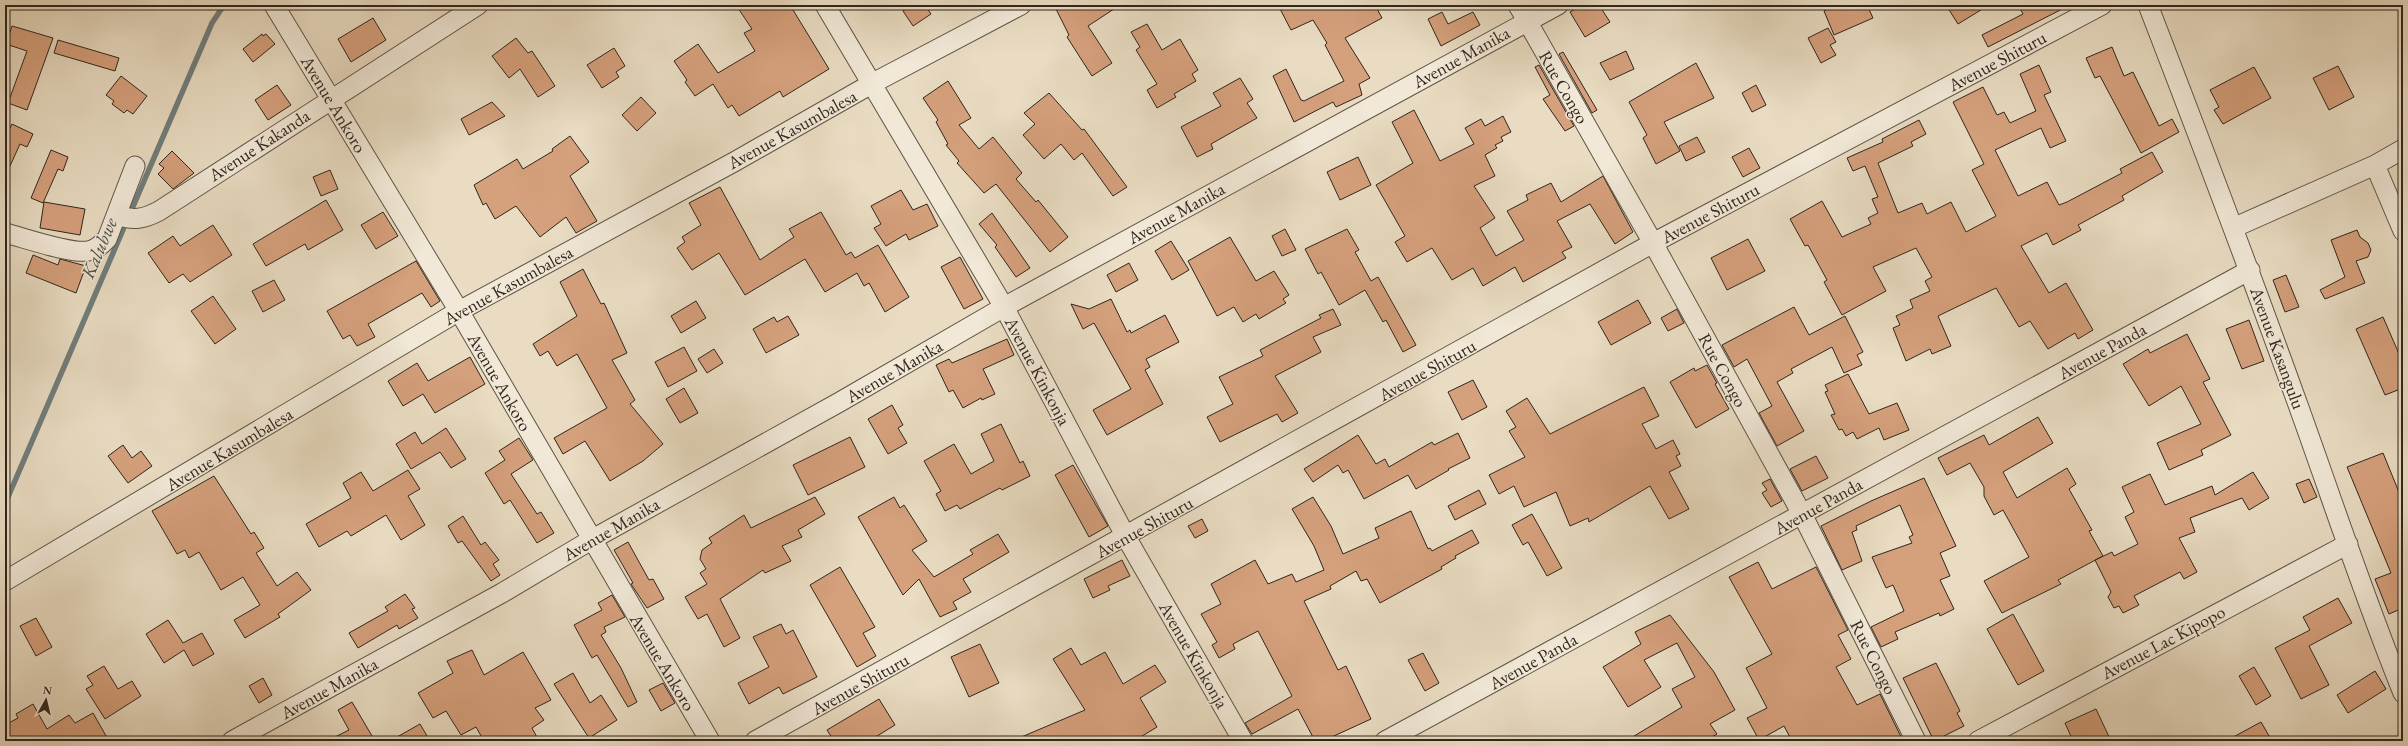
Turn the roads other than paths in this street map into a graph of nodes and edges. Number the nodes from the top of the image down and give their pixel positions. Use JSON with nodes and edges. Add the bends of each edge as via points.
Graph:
{"nodes":[{"id":1,"x":274,"y":5,"type":"edge"},
{"id":2,"x":478,"y":5,"type":"edge"},
{"id":3,"x":825,"y":5,"type":"edge"},
{"id":4,"x":1021,"y":5,"type":"edge"},
{"id":5,"x":1518,"y":5,"type":"edge"},
{"id":6,"x":1558,"y":5,"type":"edge"},
{"id":7,"x":2102,"y":5,"type":"edge"},
{"id":8,"x":2148,"y":5,"type":"edge"},
{"id":9,"x":1527,"y":22,"type":"junction"},
{"id":10,"x":872,"y":83,"type":"junction"},
{"id":11,"x":332,"y":98,"type":"junction"},
{"id":12,"x":2403,"y":149,"type":"edge"},
{"id":13,"x":2375,"y":165,"type":"junction"},
{"id":14,"x":136,"y":166,"type":"dead end"},
{"id":15,"x":124,"y":217,"type":"junction"},
{"id":16,"x":2234,"y":228,"type":"junction"},
{"id":17,"x":2403,"y":231,"type":"edge"},
{"id":18,"x":5,"y":233,"type":"edge"},
{"id":19,"x":1654,"y":243,"type":"junction"},
{"id":20,"x":2250,"y":270,"type":"junction"},
{"id":21,"x":1004,"y":307,"type":"junction"},
{"id":22,"x":459,"y":311,"type":"junction"},
{"id":23,"x":1802,"y":514,"type":"junction"},
{"id":24,"x":1126,"y":537,"type":"junction"},
{"id":25,"x":591,"y":540,"type":"junction"},
{"id":26,"x":2348,"y":544,"type":"junction"},
{"id":27,"x":5,"y":581,"type":"edge"},
{"id":28,"x":2403,"y":693,"type":"edge"},
{"id":29,"x":232,"y":741,"type":"edge"},
{"id":30,"x":710,"y":741,"type":"edge"},
{"id":31,"x":755,"y":741,"type":"edge"},
{"id":32,"x":1243,"y":741,"type":"edge"},
{"id":33,"x":1385,"y":741,"type":"edge"},
{"id":34,"x":1916,"y":741,"type":"edge"},
{"id":35,"x":1978,"y":741,"type":"edge"}],
"edges":[{"from":1,"to":11,"type":"street","name":"Avenue Ankoro"},
{"from":2,"to":11,"type":"street","name":"Avenue Kakanda"},
{"from":3,"to":10,"type":"street","name":"Avenue Kinkonja"},
{"from":4,"to":10,"type":"street","name":"Avenue Kasumbalesa"},
{"from":5,"to":9,"type":"street","name":"Rue Congo"},
{"from":6,"to":9,"type":"street","name":"Avenue Manika"},
{"from":7,"to":19,"type":"street","name":"Avenue Shituru"},
{"from":8,"to":16,"type":"street","name":"Avenue Kasangulu"},
{"from":9,"to":19,"type":"street","name":"Rue Congo"},
{"from":9,"to":21,"type":"street","name":"Avenue Manika"},
{"from":10,"to":21,"type":"street","name":"Avenue Kinkonja"},
{"from":10,"to":22,"type":"street","name":"Avenue Kasumbalesa","via":[[734,162]]},
{"from":11,"to":15,"type":"street","name":"Avenue Kakanda","via":[[159,211],[145,218]]},
{"from":11,"to":22,"type":"street","name":"Avenue Ankoro"},
{"from":12,"to":13,"type":"street"},
{"from":13,"to":16,"type":"street"},
{"from":13,"to":17,"type":"street"},
{"from":14,"to":15,"type":"street"},
{"from":15,"to":18,"type":"street","via":[[99,247],[89,251],[74,251]]},
{"from":16,"to":20,"type":"street","name":"Avenue Kasangulu"},
{"from":19,"to":23,"type":"street","name":"Rue Congo"},
{"from":19,"to":24,"type":"street","name":"Avenue Shituru"},
{"from":20,"to":23,"type":"street","name":"Avenue Panda"},
{"from":20,"to":26,"type":"street","name":"Avenue Kasangulu"},
{"from":21,"to":24,"type":"street","name":"Avenue Kinkonja"},
{"from":21,"to":25,"type":"street","name":"Avenue Manika","via":[[838,403]]},
{"from":22,"to":25,"type":"street","name":"Avenue Ankoro"},
{"from":22,"to":27,"type":"street","name":"Avenue Kasumbalesa"},
{"from":23,"to":33,"type":"street","name":"Avenue Panda"},
{"from":23,"to":34,"type":"street","name":"Rue Congo"},
{"from":24,"to":31,"type":"street","name":"Avenue Shituru"},
{"from":24,"to":32,"type":"street","name":"Avenue Kinkonja"},
{"from":25,"to":29,"type":"street","name":"Avenue Manika","via":[[502,593]]},
{"from":25,"to":30,"type":"street","name":"Avenue Ankoro"},
{"from":26,"to":28,"type":"street","name":"Avenue Kasangulu","via":[[2369,610]]},
{"from":26,"to":35,"type":"street","name":"Avenue Lac Kipopo"}]}
